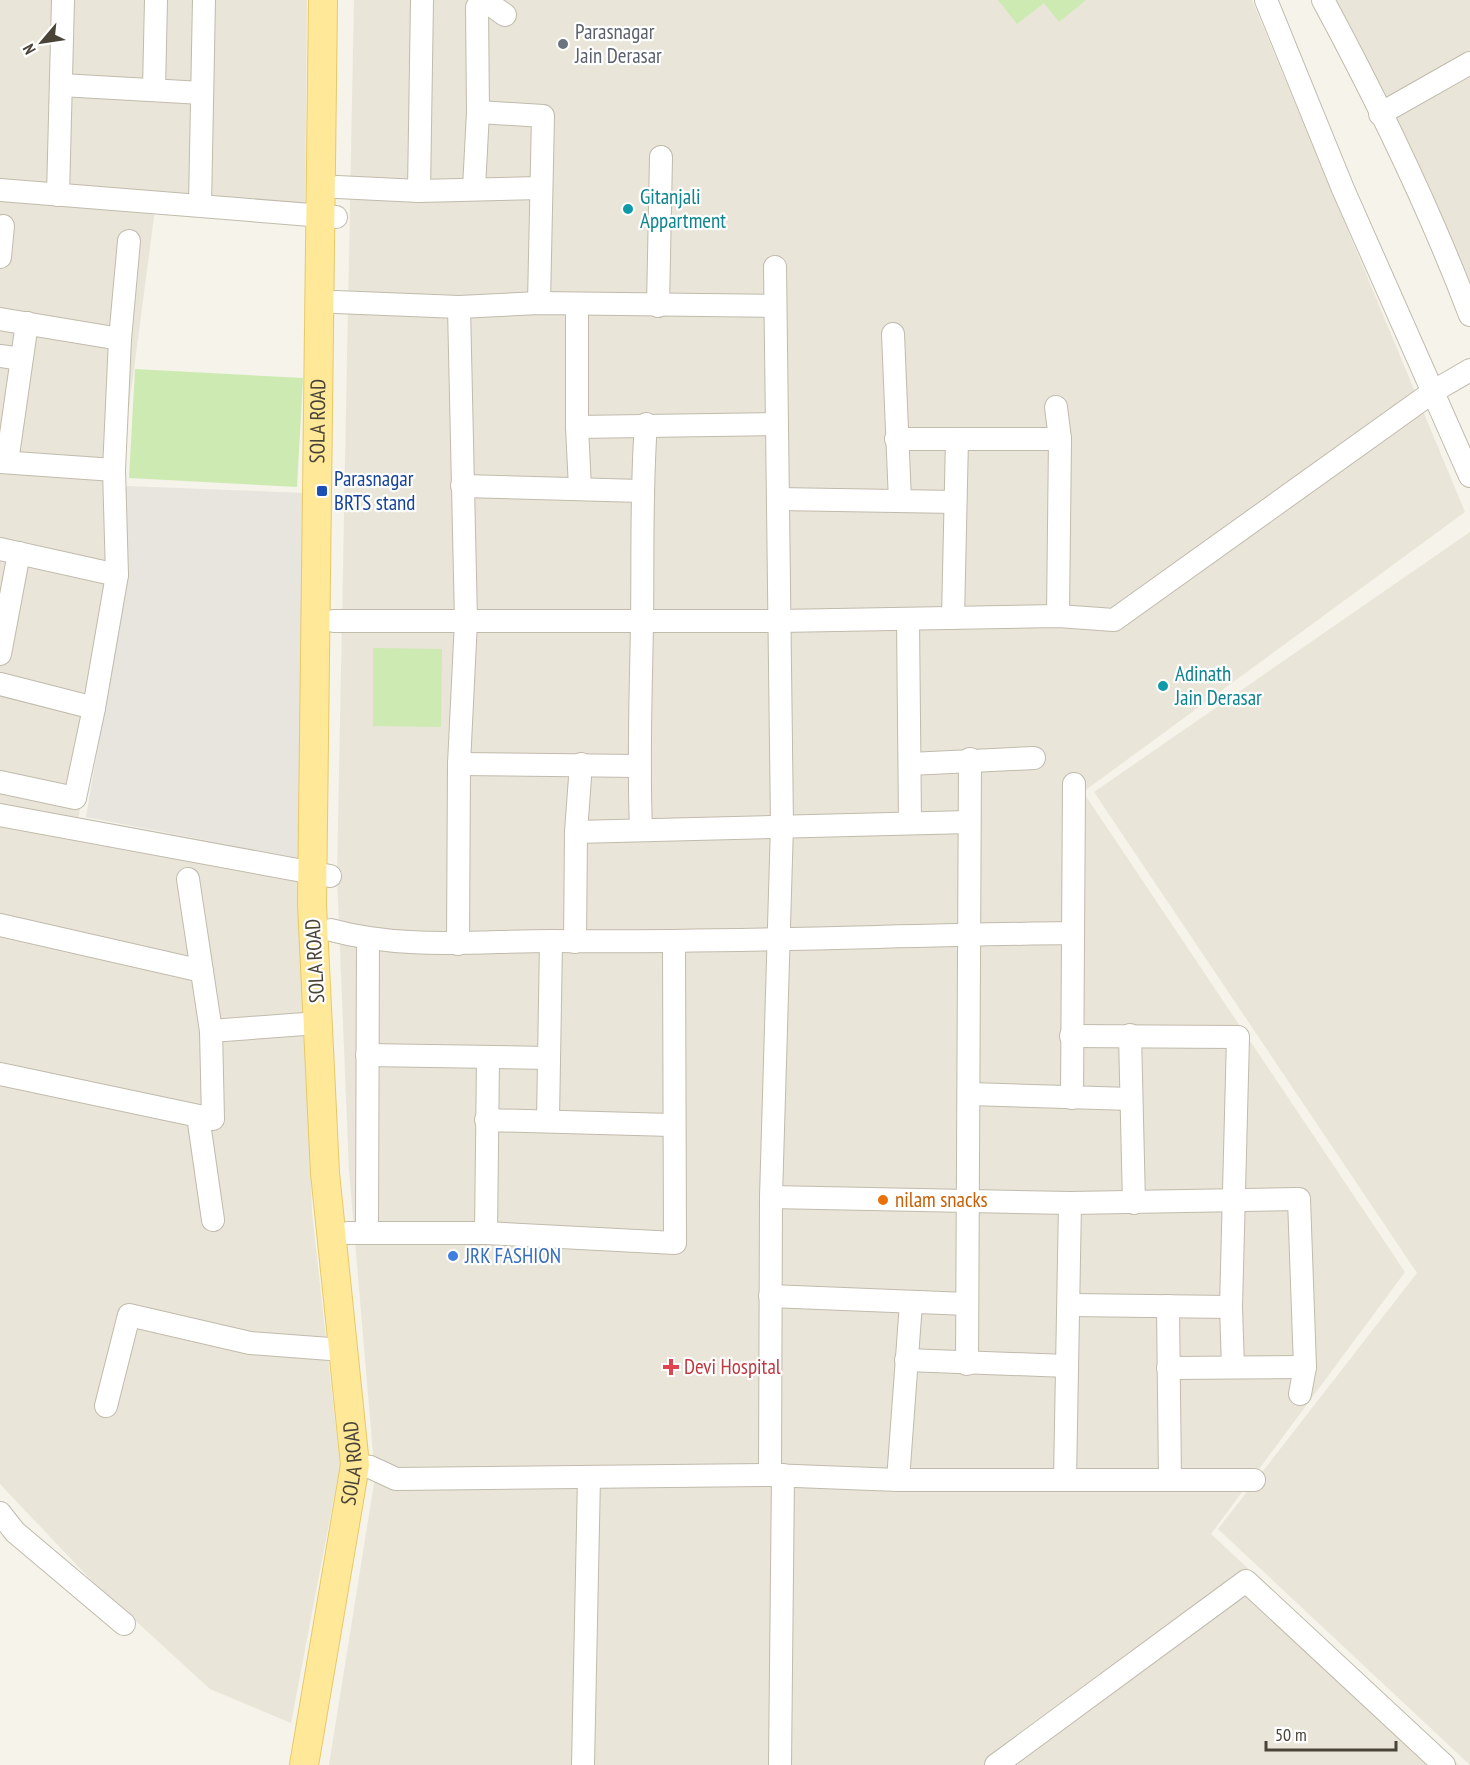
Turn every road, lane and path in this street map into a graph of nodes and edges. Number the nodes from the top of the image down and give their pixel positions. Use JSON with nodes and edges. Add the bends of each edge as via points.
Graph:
{"nodes":[{"id":1,"x":63,"y":0,"type":"edge"},
{"id":2,"x":156,"y":0,"type":"edge"},
{"id":3,"x":204,"y":0,"type":"edge"},
{"id":4,"x":323,"y":0,"type":"edge"},
{"id":5,"x":337,"y":0,"type":"edge"},
{"id":6,"x":422,"y":0,"type":"edge"},
{"id":7,"x":1266,"y":0,"type":"edge"},
{"id":8,"x":1323,"y":0,"type":"edge"},
{"id":9,"x":480,"y":4,"type":"edge"},
{"id":10,"x":505,"y":15,"type":"dead end"},
{"id":11,"x":1470,"y":63,"type":"edge"},
{"id":12,"x":61,"y":85,"type":"junction"},
{"id":13,"x":154,"y":89,"type":"junction"},
{"id":14,"x":202,"y":93,"type":"junction"},
{"id":15,"x":478,"y":112,"type":"junction"},
{"id":16,"x":1380,"y":114,"type":"junction"},
{"id":17,"x":329,"y":153,"type":"junction"},
{"id":18,"x":661,"y":157,"type":"dead end"},
{"id":19,"x":337,"y":187,"type":"junction"},
{"id":20,"x":474,"y":188,"type":"junction"},
{"id":21,"x":542,"y":188,"type":"junction"},
{"id":22,"x":0,"y":190,"type":"edge"},
{"id":23,"x":419,"y":191,"type":"junction"},
{"id":24,"x":58,"y":195,"type":"junction"},
{"id":25,"x":200,"y":205,"type":"junction"},
{"id":26,"x":328,"y":217,"type":"junction"},
{"id":27,"x":3,"y":226,"type":"dead end"},
{"id":28,"x":129,"y":241,"type":"dead end"},
{"id":29,"x":0,"y":257,"type":"edge"},
{"id":30,"x":775,"y":267,"type":"dead end"},
{"id":31,"x":336,"y":302,"type":"junction"},
{"id":32,"x":538,"y":303,"type":"junction"},
{"id":33,"x":577,"y":305,"type":"junction"},
{"id":34,"x":658,"y":306,"type":"junction"},
{"id":35,"x":775,"y":306,"type":"junction"},
{"id":36,"x":459,"y":307,"type":"junction"},
{"id":37,"x":1470,"y":315,"type":"edge"},
{"id":38,"x":0,"y":319,"type":"edge"},
{"id":39,"x":27,"y":323,"type":"junction"},
{"id":40,"x":893,"y":333,"type":"dead end"},
{"id":41,"x":120,"y":339,"type":"junction"},
{"id":42,"x":10,"y":357,"type":"edge"},
{"id":43,"x":1470,"y":370,"type":"edge"},
{"id":44,"x":1434,"y":391,"type":"junction"},
{"id":45,"x":1056,"y":407,"type":"dead end"},
{"id":46,"x":646,"y":424,"type":"junction"},
{"id":47,"x":776,"y":424,"type":"junction"},
{"id":48,"x":577,"y":427,"type":"junction"},
{"id":49,"x":896,"y":439,"type":"junction"},
{"id":50,"x":957,"y":439,"type":"junction"},
{"id":51,"x":1060,"y":439,"type":"junction"},
{"id":52,"x":3,"y":462,"type":"edge"},
{"id":53,"x":114,"y":470,"type":"junction"},
{"id":54,"x":1470,"y":476,"type":"edge"},
{"id":55,"x":462,"y":486,"type":"junction"},
{"id":56,"x":580,"y":488,"type":"junction"},
{"id":57,"x":641,"y":491,"type":"junction"},
{"id":58,"x":778,"y":499,"type":"junction"},
{"id":59,"x":900,"y":501,"type":"junction"},
{"id":60,"x":956,"y":502,"type":"junction"},
{"id":61,"x":9,"y":551,"type":"edge"},
{"id":62,"x":117,"y":574,"type":"junction"},
{"id":63,"x":1058,"y":616,"type":"junction"},
{"id":64,"x":953,"y":618,"type":"junction"},
{"id":65,"x":908,"y":619,"type":"junction"},
{"id":66,"x":334,"y":621,"type":"junction"},
{"id":67,"x":466,"y":621,"type":"junction"},
{"id":68,"x":642,"y":621,"type":"junction"},
{"id":69,"x":780,"y":621,"type":"junction"},
{"id":70,"x":0,"y":650,"type":"edge"},
{"id":71,"x":0,"y":684,"type":"edge"},
{"id":72,"x":94,"y":708,"type":"junction"},
{"id":73,"x":1034,"y":758,"type":"dead end"},
{"id":74,"x":970,"y":759,"type":"junction"},
{"id":75,"x":459,"y":764,"type":"junction"},
{"id":76,"x":581,"y":764,"type":"junction"},
{"id":77,"x":910,"y":764,"type":"junction"},
{"id":78,"x":638,"y":766,"type":"junction"},
{"id":79,"x":0,"y":782,"type":"edge"},
{"id":80,"x":1074,"y":784,"type":"dead end"},
{"id":81,"x":0,"y":815,"type":"edge"},
{"id":82,"x":910,"y":821,"type":"junction"},
{"id":83,"x":969,"y":822,"type":"junction"},
{"id":84,"x":782,"y":825,"type":"junction"},
{"id":85,"x":641,"y":828,"type":"junction"},
{"id":86,"x":576,"y":832,"type":"junction"},
{"id":87,"x":322,"y":875,"type":"junction"},
{"id":88,"x":188,"y":879,"type":"dead end"},
{"id":89,"x":0,"y":925,"type":"edge"},
{"id":90,"x":331,"y":930,"type":"junction"},
{"id":91,"x":1072,"y":933,"type":"junction"},
{"id":92,"x":968,"y":934,"type":"junction"},
{"id":93,"x":369,"y":940,"type":"junction"},
{"id":94,"x":777,"y":940,"type":"junction"},
{"id":95,"x":551,"y":941,"type":"junction"},
{"id":96,"x":575,"y":942,"type":"junction"},
{"id":97,"x":674,"y":942,"type":"junction"},
{"id":98,"x":458,"y":944,"type":"junction"},
{"id":99,"x":202,"y":971,"type":"junction"},
{"id":100,"x":318,"y":1023,"type":"junction"},
{"id":101,"x":211,"y":1031,"type":"junction"},
{"id":102,"x":1130,"y":1035,"type":"junction"},
{"id":103,"x":1071,"y":1036,"type":"junction"},
{"id":104,"x":367,"y":1055,"type":"junction"},
{"id":105,"x":548,"y":1058,"type":"junction"},
{"id":106,"x":488,"y":1059,"type":"junction"},
{"id":107,"x":0,"y":1074,"type":"edge"},
{"id":108,"x":970,"y":1094,"type":"junction"},
{"id":109,"x":1072,"y":1098,"type":"junction"},
{"id":110,"x":1131,"y":1099,"type":"junction"},
{"id":111,"x":198,"y":1116,"type":"junction"},
{"id":112,"x":486,"y":1120,"type":"junction"},
{"id":113,"x":548,"y":1121,"type":"junction"},
{"id":114,"x":672,"y":1125,"type":"junction"},
{"id":115,"x":771,"y":1197,"type":"junction"},
{"id":116,"x":968,"y":1200,"type":"junction"},
{"id":117,"x":1234,"y":1201,"type":"junction"},
{"id":118,"x":1070,"y":1203,"type":"junction"},
{"id":119,"x":1134,"y":1203,"type":"junction"},
{"id":120,"x":213,"y":1220,"type":"dead end"},
{"id":121,"x":357,"y":1229,"type":"junction"},
{"id":122,"x":486,"y":1233,"type":"junction"},
{"id":123,"x":770,"y":1296,"type":"junction"},
{"id":124,"x":910,"y":1303,"type":"junction"},
{"id":125,"x":968,"y":1304,"type":"junction"},
{"id":126,"x":1070,"y":1305,"type":"junction"},
{"id":127,"x":1168,"y":1306,"type":"junction"},
{"id":128,"x":1231,"y":1307,"type":"junction"},
{"id":129,"x":343,"y":1350,"type":"junction"},
{"id":130,"x":906,"y":1360,"type":"junction"},
{"id":131,"x":967,"y":1364,"type":"junction"},
{"id":132,"x":1067,"y":1366,"type":"junction"},
{"id":133,"x":1233,"y":1367,"type":"junction"},
{"id":134,"x":1305,"y":1367,"type":"junction"},
{"id":135,"x":1168,"y":1368,"type":"junction"},
{"id":136,"x":1300,"y":1394,"type":"dead end"},
{"id":137,"x":106,"y":1406,"type":"dead end"},
{"id":138,"x":363,"y":1466,"type":"junction"},
{"id":139,"x":776,"y":1475,"type":"junction"},
{"id":140,"x":589,"y":1477,"type":"junction"},
{"id":141,"x":898,"y":1480,"type":"junction"},
{"id":142,"x":1065,"y":1480,"type":"junction"},
{"id":143,"x":1170,"y":1480,"type":"junction"},
{"id":144,"x":1254,"y":1480,"type":"dead end"},
{"id":145,"x":0,"y":1514,"type":"edge"},
{"id":146,"x":124,"y":1624,"type":"dead end"},
{"id":147,"x":304,"y":1765,"type":"edge"},
{"id":148,"x":320,"y":1765,"type":"edge"},
{"id":149,"x":583,"y":1765,"type":"edge"},
{"id":150,"x":780,"y":1765,"type":"edge"},
{"id":151,"x":996,"y":1765,"type":"edge"},
{"id":152,"x":1444,"y":1765,"type":"edge"}],
"edges":[{"from":1,"to":12,"type":"street"},
{"from":2,"to":13,"type":"street"},
{"from":3,"to":14,"type":"street"},
{"from":4,"to":17,"type":"main road"},
{"from":5,"to":17,"type":"main road"},
{"from":6,"to":23,"type":"street"},
{"from":7,"to":44,"type":"street","via":[[1343,189]]},
{"from":8,"to":16,"type":"street"},
{"from":9,"to":10,"type":"street"},
{"from":9,"to":15,"type":"street"},
{"from":11,"to":16,"type":"street"},
{"from":12,"to":13,"type":"street"},
{"from":12,"to":24,"type":"street"},
{"from":13,"to":14,"type":"street"},
{"from":14,"to":25,"type":"street"},
{"from":15,"to":20,"type":"street"},
{"from":15,"to":21,"type":"street","via":[[543,116]]},
{"from":16,"to":37,"type":"street","via":[[1444,248]]},
{"from":17,"to":19,"type":"main road","name":"SOLA ROAD"},
{"from":17,"to":26,"type":"main road","name":"SOLA ROAD"},
{"from":18,"to":34,"type":"street"},
{"from":19,"to":23,"type":"street"},
{"from":19,"to":26,"type":"main road","name":"SOLA ROAD"},
{"from":20,"to":21,"type":"street"},
{"from":20,"to":23,"type":"street"},
{"from":21,"to":32,"type":"street"},
{"from":22,"to":24,"type":"street"},
{"from":24,"to":25,"type":"street"},
{"from":25,"to":26,"type":"street"},
{"from":26,"to":31,"type":"main road","name":"SOLA ROAD"},
{"from":26,"to":87,"type":"main road","name":"SOLA ROAD"},
{"from":27,"to":29,"type":"street"},
{"from":28,"to":41,"type":"street"},
{"from":30,"to":35,"type":"street"},
{"from":31,"to":36,"type":"street"},
{"from":31,"to":66,"type":"main road","name":"SOLA ROAD"},
{"from":32,"to":33,"type":"street"},
{"from":32,"to":36,"type":"street"},
{"from":33,"to":34,"type":"street"},
{"from":33,"to":48,"type":"street"},
{"from":34,"to":35,"type":"street"},
{"from":35,"to":47,"type":"street"},
{"from":36,"to":55,"type":"street"},
{"from":38,"to":39,"type":"street"},
{"from":39,"to":41,"type":"street"},
{"from":39,"to":42,"type":"street"},
{"from":40,"to":49,"type":"street"},
{"from":41,"to":53,"type":"street"},
{"from":42,"to":52,"type":"street"},
{"from":43,"to":44,"type":"street"},
{"from":44,"to":54,"type":"street"},
{"from":44,"to":63,"type":"street","via":[[1113,620]]},
{"from":45,"to":51,"type":"street"},
{"from":46,"to":47,"type":"street"},
{"from":46,"to":48,"type":"street"},
{"from":46,"to":57,"type":"street"},
{"from":47,"to":58,"type":"street"},
{"from":48,"to":56,"type":"street"},
{"from":49,"to":50,"type":"street"},
{"from":49,"to":59,"type":"street"},
{"from":50,"to":51,"type":"street"},
{"from":50,"to":60,"type":"street"},
{"from":51,"to":63,"type":"street"},
{"from":52,"to":53,"type":"street"},
{"from":53,"to":62,"type":"street"},
{"from":55,"to":56,"type":"street"},
{"from":55,"to":67,"type":"street"},
{"from":56,"to":57,"type":"street"},
{"from":57,"to":68,"type":"street"},
{"from":58,"to":59,"type":"street"},
{"from":58,"to":69,"type":"street"},
{"from":59,"to":60,"type":"street"},
{"from":60,"to":64,"type":"street"},
{"from":61,"to":62,"type":"street"},
{"from":61,"to":70,"type":"street"},
{"from":62,"to":72,"type":"street"},
{"from":63,"to":64,"type":"street"},
{"from":64,"to":65,"type":"street"},
{"from":65,"to":69,"type":"street"},
{"from":65,"to":77,"type":"street"},
{"from":66,"to":67,"type":"street"},
{"from":66,"to":87,"type":"main road","name":"SOLA ROAD"},
{"from":67,"to":68,"type":"street"},
{"from":67,"to":75,"type":"street"},
{"from":68,"to":69,"type":"street"},
{"from":68,"to":78,"type":"street"},
{"from":69,"to":84,"type":"street"},
{"from":71,"to":72,"type":"street"},
{"from":72,"to":79,"type":"street","via":[[75,798]]},
{"from":73,"to":74,"type":"street"},
{"from":74,"to":77,"type":"street"},
{"from":74,"to":83,"type":"street"},
{"from":75,"to":76,"type":"street"},
{"from":75,"to":98,"type":"street"},
{"from":76,"to":78,"type":"street"},
{"from":76,"to":86,"type":"street"},
{"from":77,"to":82,"type":"street"},
{"from":78,"to":85,"type":"street"},
{"from":80,"to":91,"type":"street"},
{"from":81,"to":87,"type":"street"},
{"from":82,"to":83,"type":"street"},
{"from":82,"to":84,"type":"street"},
{"from":83,"to":92,"type":"street"},
{"from":84,"to":85,"type":"street"},
{"from":84,"to":94,"type":"street"},
{"from":85,"to":86,"type":"street"},
{"from":86,"to":96,"type":"street"},
{"from":87,"to":90,"type":"main road","name":"SOLA ROAD"},
{"from":87,"to":100,"type":"main road","name":"SOLA ROAD"},
{"from":88,"to":99,"type":"street"},
{"from":89,"to":99,"type":"street"},
{"from":90,"to":93,"type":"street"},
{"from":90,"to":121,"type":"main road","name":"SOLA ROAD","via":[[342,1172]]},
{"from":91,"to":92,"type":"street"},
{"from":91,"to":103,"type":"street"},
{"from":92,"to":94,"type":"street"},
{"from":92,"to":108,"type":"street"},
{"from":93,"to":98,"type":"street"},
{"from":93,"to":104,"type":"street"},
{"from":94,"to":97,"type":"street"},
{"from":94,"to":115,"type":"street"},
{"from":95,"to":96,"type":"street"},
{"from":95,"to":98,"type":"street"},
{"from":95,"to":105,"type":"street"},
{"from":96,"to":97,"type":"street"},
{"from":97,"to":114,"type":"street"},
{"from":99,"to":101,"type":"street"},
{"from":100,"to":101,"type":"street"},
{"from":100,"to":129,"type":"main road","name":"SOLA ROAD","via":[[325,1173]]},
{"from":101,"to":111,"type":"street","via":[[213,1119]]},
{"from":102,"to":103,"type":"street"},
{"from":102,"to":110,"type":"street"},
{"from":102,"to":117,"type":"street","via":[[1239,1037]]},
{"from":103,"to":109,"type":"street"},
{"from":104,"to":106,"type":"street"},
{"from":104,"to":121,"type":"street"},
{"from":105,"to":106,"type":"street"},
{"from":105,"to":113,"type":"street"},
{"from":106,"to":112,"type":"street"},
{"from":107,"to":111,"type":"street"},
{"from":108,"to":109,"type":"street"},
{"from":108,"to":116,"type":"street"},
{"from":109,"to":110,"type":"street"},
{"from":110,"to":119,"type":"street"},
{"from":111,"to":120,"type":"street"},
{"from":112,"to":113,"type":"street"},
{"from":112,"to":122,"type":"street"},
{"from":113,"to":114,"type":"street"},
{"from":114,"to":122,"type":"street","via":[[675,1243]]},
{"from":115,"to":116,"type":"street"},
{"from":115,"to":123,"type":"street"},
{"from":116,"to":118,"type":"street"},
{"from":116,"to":125,"type":"street"},
{"from":117,"to":119,"type":"street"},
{"from":117,"to":128,"type":"street"},
{"from":117,"to":134,"type":"street","via":[[1299,1199]]},
{"from":118,"to":119,"type":"street"},
{"from":118,"to":126,"type":"street"},
{"from":121,"to":122,"type":"street"},
{"from":121,"to":138,"type":"main road","name":"SOLA ROAD"},
{"from":123,"to":124,"type":"street"},
{"from":123,"to":139,"type":"street"},
{"from":124,"to":125,"type":"street"},
{"from":124,"to":130,"type":"street"},
{"from":125,"to":131,"type":"street"},
{"from":126,"to":127,"type":"street"},
{"from":126,"to":132,"type":"street"},
{"from":127,"to":128,"type":"street"},
{"from":127,"to":135,"type":"street"},
{"from":128,"to":133,"type":"street"},
{"from":129,"to":137,"type":"street","via":[[250,1343],[129,1315]]},
{"from":129,"to":138,"type":"main road","name":"SOLA ROAD"},
{"from":130,"to":131,"type":"street"},
{"from":130,"to":141,"type":"street"},
{"from":131,"to":132,"type":"street"},
{"from":132,"to":142,"type":"street"},
{"from":133,"to":134,"type":"street"},
{"from":133,"to":135,"type":"street"},
{"from":134,"to":136,"type":"street"},
{"from":135,"to":143,"type":"street"},
{"from":138,"to":140,"type":"street","via":[[396,1479]]},
{"from":138,"to":147,"type":"main road","name":"SOLA ROAD"},
{"from":138,"to":148,"type":"main road","name":"SOLA ROAD"},
{"from":139,"to":140,"type":"street"},
{"from":139,"to":141,"type":"street"},
{"from":139,"to":150,"type":"street"},
{"from":140,"to":149,"type":"street"},
{"from":141,"to":142,"type":"street"},
{"from":142,"to":143,"type":"street"},
{"from":143,"to":144,"type":"street"},
{"from":145,"to":146,"type":"street","via":[[15,1532]]},
{"from":151,"to":152,"type":"street","via":[[1246,1581]]}]}
